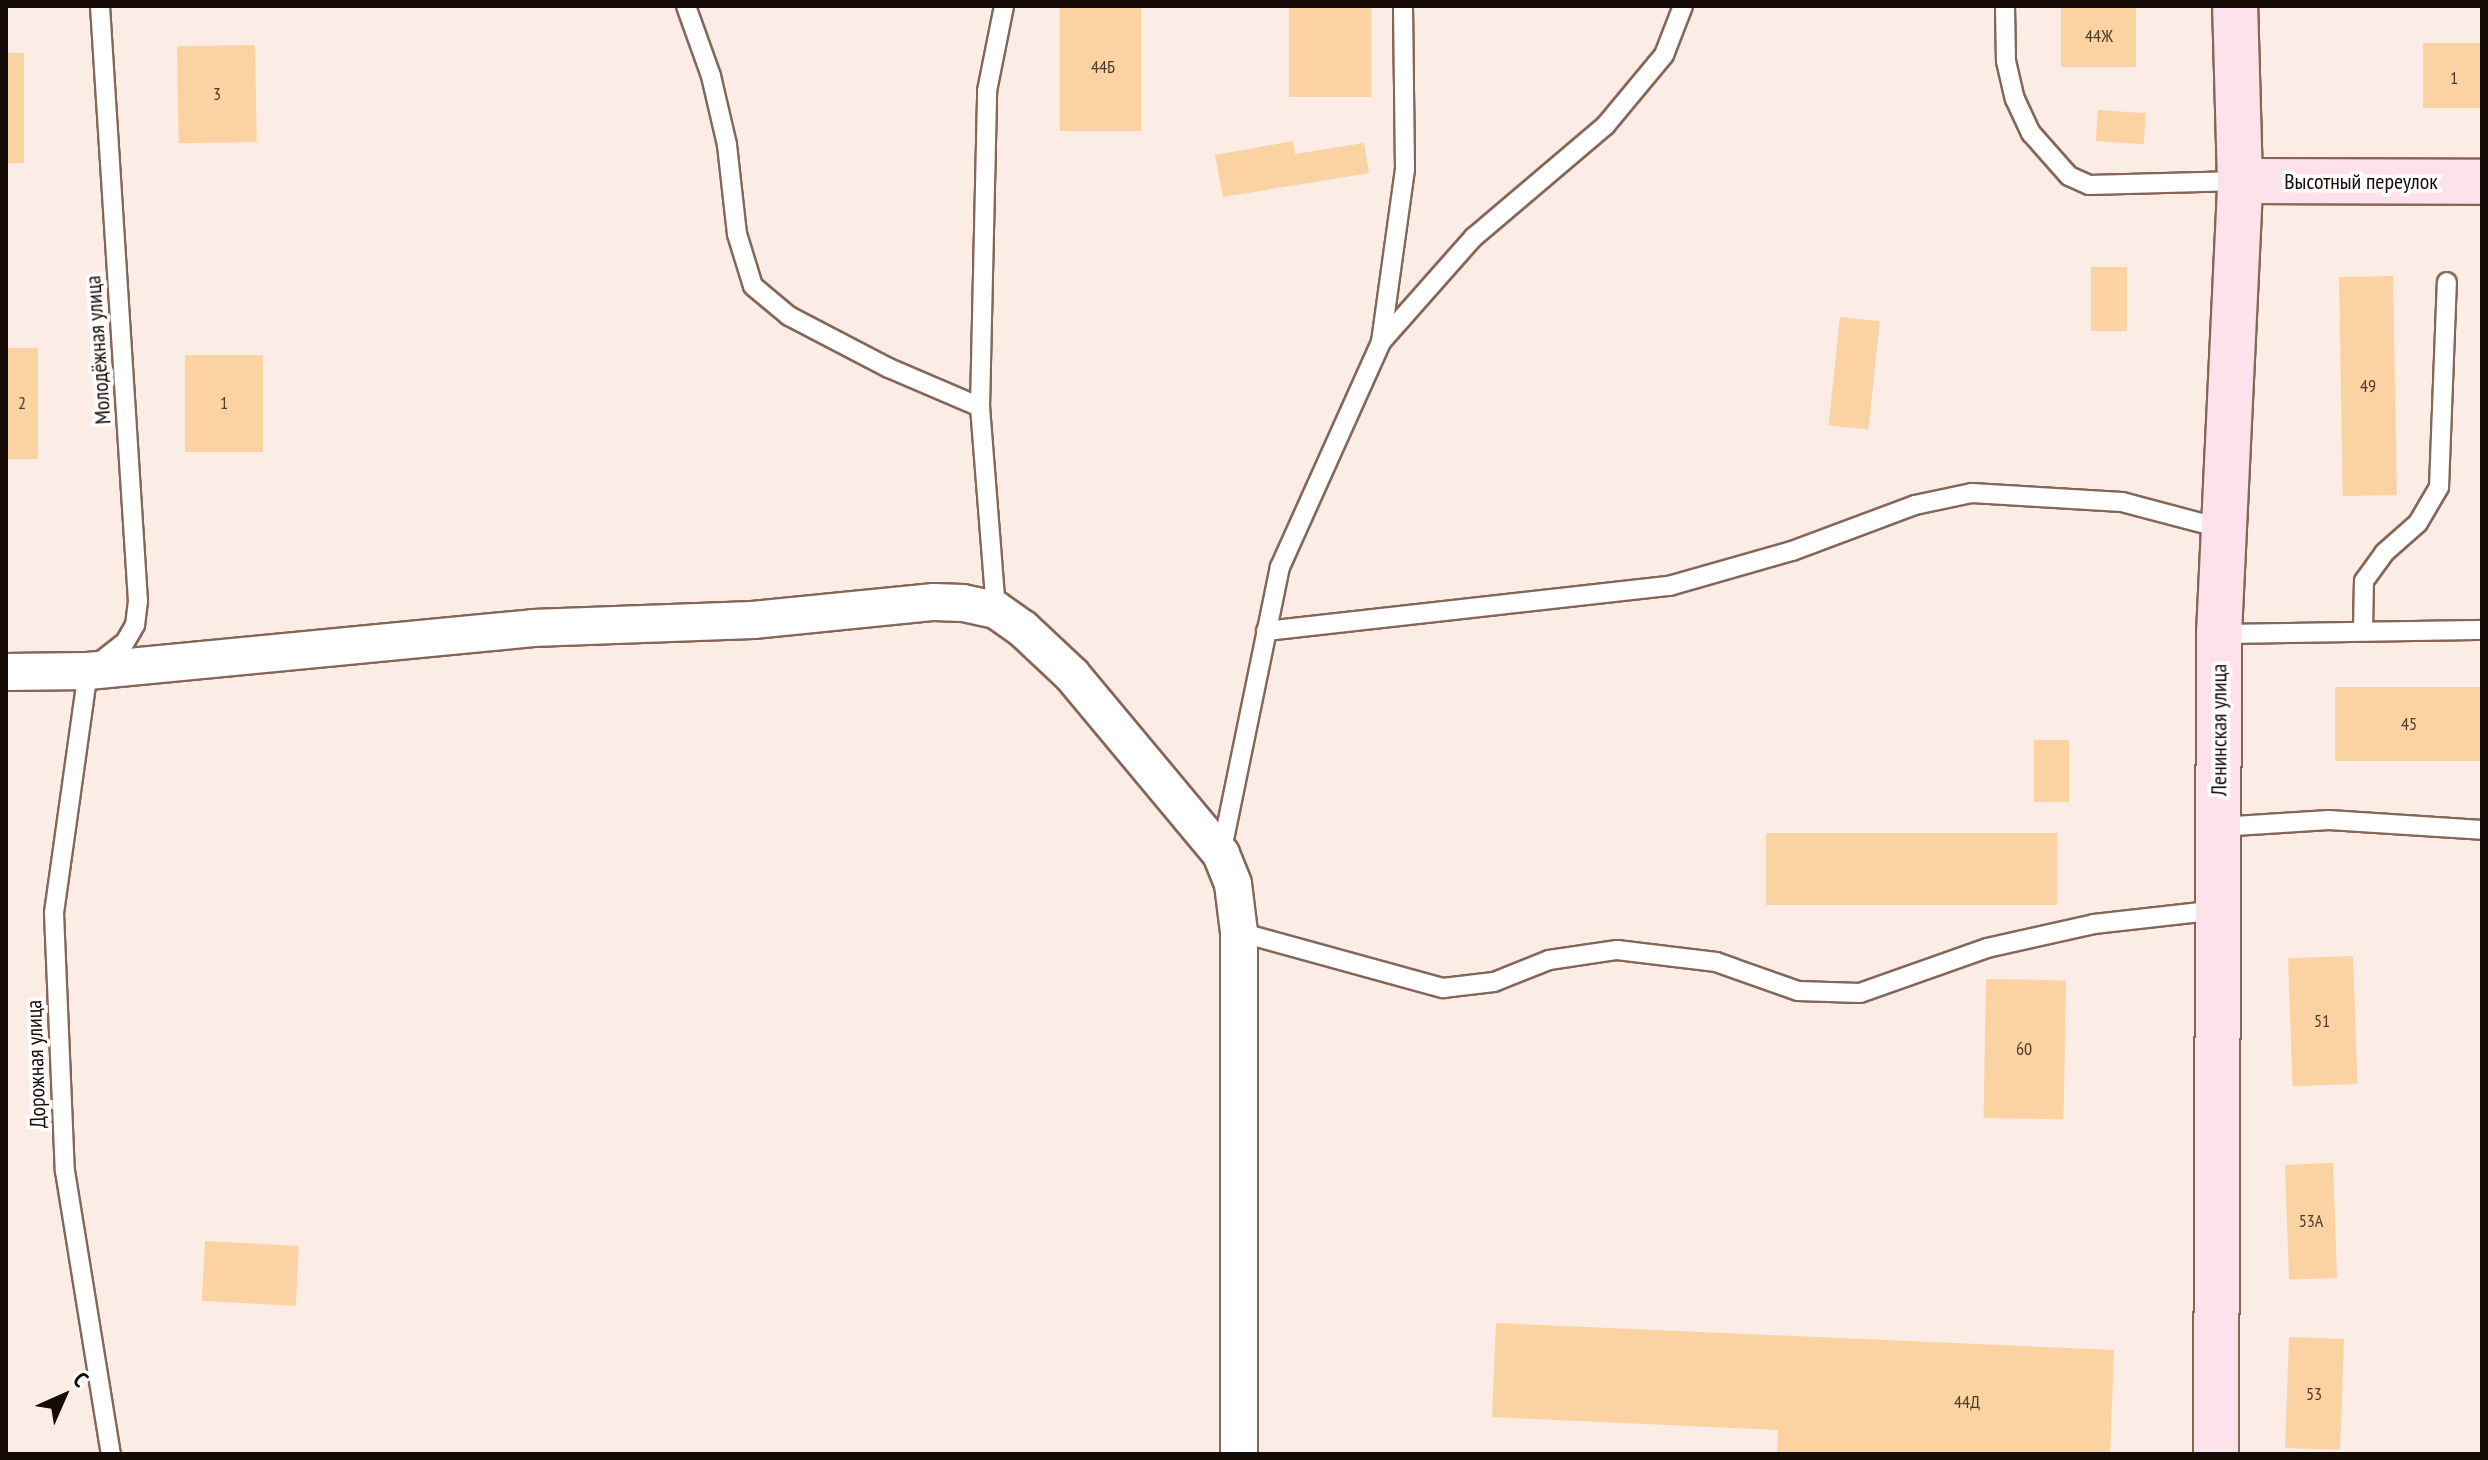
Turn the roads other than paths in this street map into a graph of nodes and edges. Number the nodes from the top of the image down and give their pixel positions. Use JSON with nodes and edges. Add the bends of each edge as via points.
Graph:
{"nodes":[{"id":1,"x":100,"y":6,"type":"edge"},
{"id":2,"x":686,"y":6,"type":"edge"},
{"id":3,"x":1004,"y":6,"type":"edge"},
{"id":4,"x":1403,"y":6,"type":"edge"},
{"id":5,"x":1683,"y":6,"type":"edge"},
{"id":6,"x":2005,"y":6,"type":"edge"},
{"id":7,"x":2235,"y":6,"type":"edge"},
{"id":8,"x":2240,"y":181,"type":"junction"},
{"id":9,"x":2482,"y":182,"type":"edge"},
{"id":10,"x":2447,"y":282,"type":"dead end"},
{"id":11,"x":1381,"y":342,"type":"junction"},
{"id":12,"x":980,"y":407,"type":"junction"},
{"id":13,"x":2224,"y":529,"type":"junction"},
{"id":14,"x":996,"y":610,"type":"junction"},
{"id":15,"x":2482,"y":630,"type":"edge"},
{"id":16,"x":1266,"y":631,"type":"junction"},
{"id":17,"x":2363,"y":631,"type":"junction"},
{"id":18,"x":2219,"y":634,"type":"junction"},
{"id":19,"x":88,"y":671,"type":"junction"},
{"id":20,"x":6,"y":672,"type":"edge"},
{"id":21,"x":2219,"y":827,"type":"junction"},
{"id":22,"x":2482,"y":830,"type":"edge"},
{"id":23,"x":1221,"y":854,"type":"junction"},
{"id":24,"x":2218,"y":910,"type":"junction"},
{"id":25,"x":1239,"y":932,"type":"junction"},
{"id":26,"x":111,"y":1454,"type":"edge"},
{"id":27,"x":1239,"y":1454,"type":"edge"},
{"id":28,"x":2216,"y":1454,"type":"edge"}],
"edges":[{"from":1,"to":19,"type":"lane","name":"Молодёжная улица","via":[[138,601],[135,625],[125,642]]},
{"from":2,"to":12,"type":"lane","via":[[711,76],[727,145],[737,234],[753,286],[789,316]]},
{"from":3,"to":12,"type":"lane","via":[[987,91]]},
{"from":4,"to":11,"type":"lane","via":[[1405,170]]},
{"from":5,"to":11,"type":"lane","via":[[1664,55],[1605,126],[1474,237]]},
{"from":6,"to":8,"type":"lane","via":[[2006,61],[2015,99],[2031,133],[2069,176],[2089,185]]},
{"from":7,"to":8,"type":"main road","name":"Ленинская улица"},
{"from":8,"to":9,"type":"main road","name":"Высотный переулок"},
{"from":8,"to":13,"type":"main road","name":"Ленинская улица"},
{"from":10,"to":17,"type":"lane","via":[[2439,487],[2418,523],[2384,553],[2364,581]]},
{"from":11,"to":16,"type":"lane","via":[[1280,567]]},
{"from":12,"to":14,"type":"lane"},
{"from":13,"to":16,"type":"lane","via":[[2122,502],[1972,493],[1915,505],[1792,551],[1669,586]]},
{"from":13,"to":18,"type":"main road","name":"Ленинская улица"},
{"from":14,"to":19,"type":"street","via":[[934,602],[753,620],[533,628]]},
{"from":14,"to":23,"type":"street","via":[[1072,675]]},
{"from":15,"to":17,"type":"lane"},
{"from":16,"to":23,"type":"lane"},
{"from":17,"to":18,"type":"lane"},
{"from":18,"to":21,"type":"main road","name":"Ленинская улица"},
{"from":19,"to":20,"type":"street"},
{"from":19,"to":26,"type":"lane","name":"Дорожная улица","via":[[54,913],[65,1171]]},
{"from":21,"to":22,"type":"lane","via":[[2329,820]]},
{"from":21,"to":24,"type":"main road","name":"Ленинская улица"},
{"from":23,"to":25,"type":"street","via":[[1233,884]]},
{"from":24,"to":25,"type":"lane","via":[[2094,924],[1987,948],[1860,993],[1798,991],[1716,962],[1617,950],[1549,960],[1494,982],[1443,988]]},
{"from":24,"to":28,"type":"main road","name":"Ленинская улица"},
{"from":25,"to":27,"type":"street"}]}
